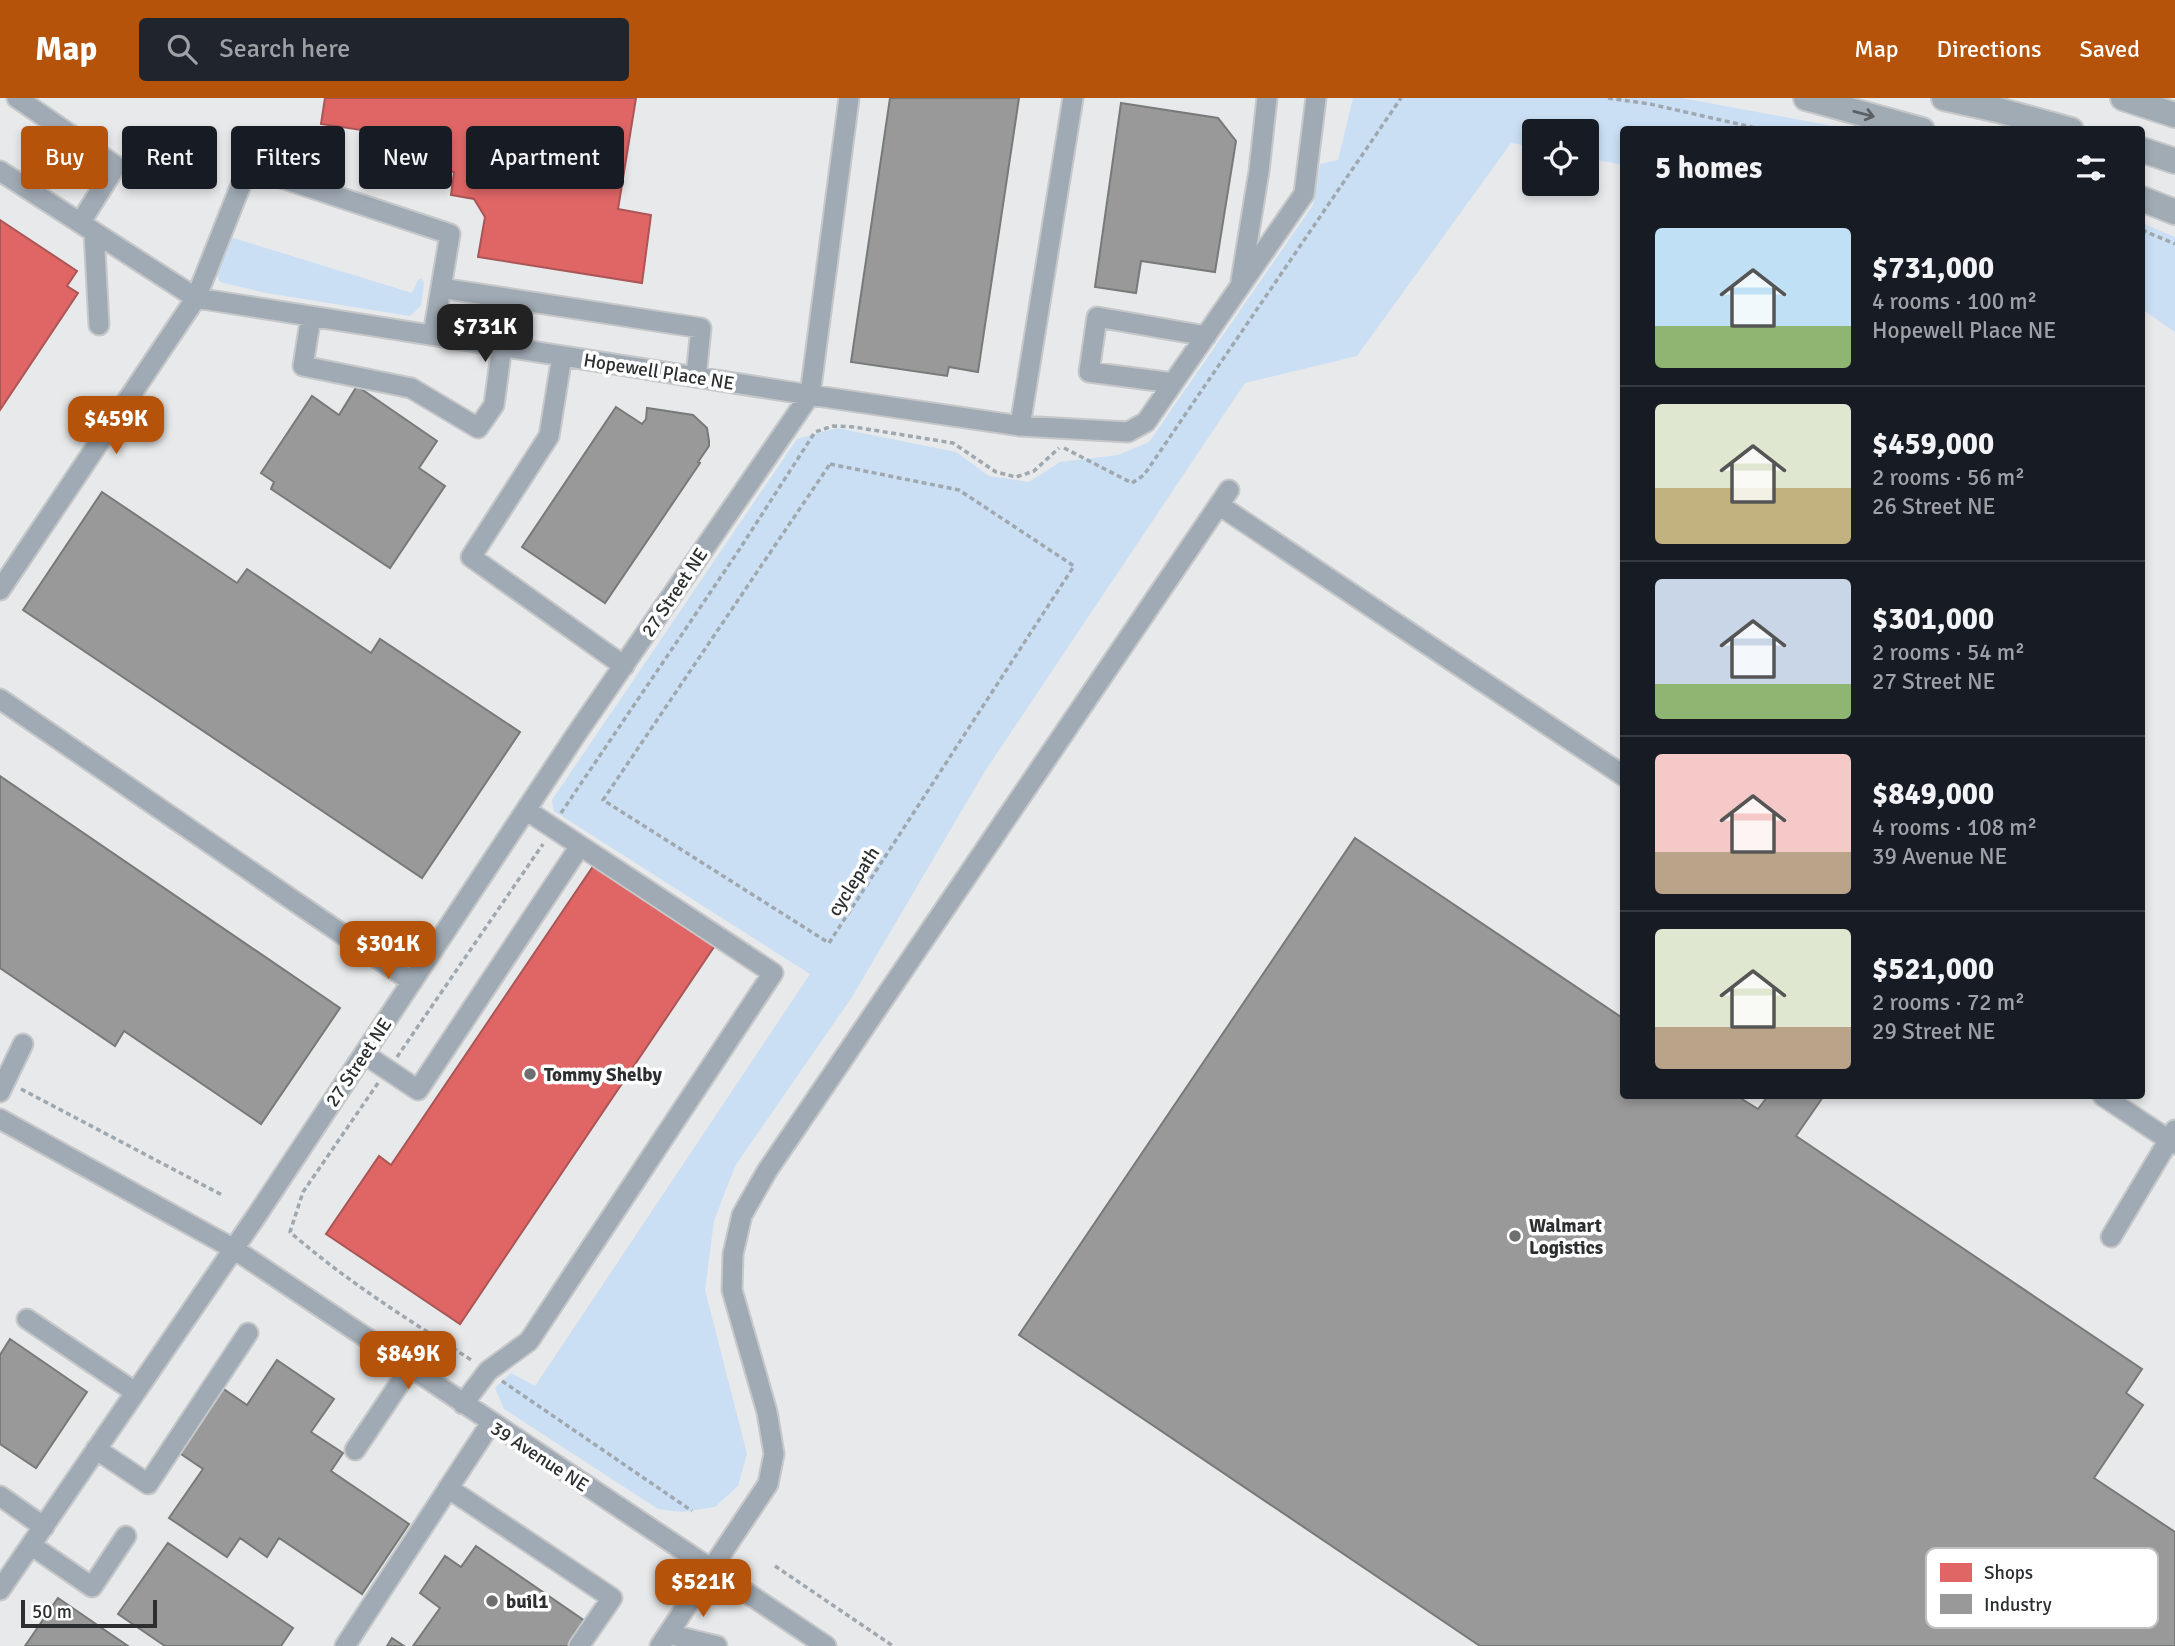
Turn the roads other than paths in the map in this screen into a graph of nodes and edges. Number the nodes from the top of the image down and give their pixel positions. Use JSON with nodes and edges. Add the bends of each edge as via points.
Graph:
{"nodes":[{"id":1,"x":17,"y":98,"type":"edge"},
{"id":2,"x":849,"y":98,"type":"edge"},
{"id":3,"x":1073,"y":98,"type":"edge"},
{"id":4,"x":1267,"y":98,"type":"edge"},
{"id":5,"x":1316,"y":98,"type":"edge"},
{"id":6,"x":1806,"y":98,"type":"edge"},
{"id":7,"x":1944,"y":98,"type":"edge"},
{"id":8,"x":2123,"y":98,"type":"edge"},
{"id":9,"x":2175,"y":115,"type":"edge"},
{"id":10,"x":1908,"y":126,"type":"edge"},
{"id":11,"x":2056,"y":126,"type":"edge"},
{"id":12,"x":2145,"y":151,"type":"edge"},
{"id":13,"x":2175,"y":161,"type":"edge"},
{"id":14,"x":0,"y":171,"type":"edge"},
{"id":15,"x":2145,"y":200,"type":"edge"},
{"id":16,"x":2175,"y":212,"type":"edge"},
{"id":17,"x":87,"y":228,"type":"junction"},
{"id":18,"x":1241,"y":285,"type":"junction"},
{"id":19,"x":441,"y":288,"type":"junction"},
{"id":20,"x":196,"y":298,"type":"junction"},
{"id":21,"x":311,"y":316,"type":"junction"},
{"id":22,"x":99,"y":325,"type":"dead end"},
{"id":23,"x":433,"y":335,"type":"junction"},
{"id":24,"x":1206,"y":336,"type":"junction"},
{"id":25,"x":502,"y":346,"type":"junction"},
{"id":26,"x":562,"y":356,"type":"junction"},
{"id":27,"x":696,"y":377,"type":"junction"},
{"id":28,"x":1173,"y":383,"type":"junction"},
{"id":29,"x":810,"y":395,"type":"junction"},
{"id":30,"x":1020,"y":426,"type":"junction"},
{"id":31,"x":0,"y":590,"type":"edge"},
{"id":32,"x":624,"y":666,"type":"junction"},
{"id":33,"x":0,"y":699,"type":"edge"},
{"id":34,"x":1620,"y":773,"type":"edge"},
{"id":35,"x":526,"y":810,"type":"junction"},
{"id":36,"x":580,"y":846,"type":"junction"},
{"id":37,"x":412,"y":982,"type":"junction"},
{"id":38,"x":23,"y":1044,"type":"dead end"},
{"id":39,"x":364,"y":1054,"type":"junction"},
{"id":40,"x":3,"y":1086,"type":"edge"},
{"id":41,"x":2108,"y":1099,"type":"edge"},
{"id":42,"x":0,"y":1119,"type":"edge"},
{"id":43,"x":2173,"y":1138,"type":"edge"},
{"id":44,"x":2111,"y":1237,"type":"dead end"},
{"id":45,"x":234,"y":1249,"type":"junction"},
{"id":46,"x":27,"y":1319,"type":"dead end"},
{"id":47,"x":248,"y":1333,"type":"dead end"},
{"id":48,"x":410,"y":1368,"type":"junction"},
{"id":49,"x":135,"y":1392,"type":"junction"},
{"id":50,"x":463,"y":1404,"type":"junction"},
{"id":51,"x":491,"y":1423,"type":"junction"},
{"id":52,"x":96,"y":1449,"type":"junction"},
{"id":53,"x":355,"y":1450,"type":"dead end"},
{"id":54,"x":448,"y":1489,"type":"junction"},
{"id":55,"x":0,"y":1496,"type":"edge"},
{"id":56,"x":44,"y":1527,"type":"junction"},
{"id":57,"x":126,"y":1536,"type":"dead end"},
{"id":58,"x":31,"y":1545,"type":"junction"},
{"id":59,"x":7,"y":1564,"type":"edge"},
{"id":60,"x":712,"y":1569,"type":"junction"},
{"id":61,"x":0,"y":1590,"type":"edge"},
{"id":62,"x":664,"y":1640,"type":"edge"},
{"id":63,"x":345,"y":1646,"type":"edge"},
{"id":64,"x":579,"y":1646,"type":"edge"},
{"id":65,"x":717,"y":1646,"type":"edge"},
{"id":66,"x":826,"y":1646,"type":"edge"}],
"edges":[{"from":1,"to":17,"type":"street","via":[[116,166]]},
{"from":2,"to":29,"type":"street"},
{"from":3,"to":30,"type":"street"},
{"from":4,"to":18,"type":"street"},
{"from":5,"to":18,"type":"street","name":"Hopewell Place NE","via":[[1304,194]]},
{"from":6,"to":10,"type":"main road","one_way":true},
{"from":7,"to":11,"type":"main road"},
{"from":8,"to":9,"type":"main road"},
{"from":12,"to":13,"type":"main road"},
{"from":14,"to":17,"type":"street","name":"Hopewell Place NE"},
{"from":15,"to":16,"type":"main road"},
{"from":17,"to":20,"type":"street","name":"Hopewell Place NE"},
{"from":17,"to":22,"type":"street"},
{"from":18,"to":24,"type":"street","name":"Hopewell Place NE"},
{"from":19,"to":20,"type":"street","via":[[450,234],[247,167]]},
{"from":19,"to":23,"type":"street"},
{"from":19,"to":27,"type":"street","via":[[701,328]]},
{"from":20,"to":21,"type":"street","name":"Hopewell Place NE"},
{"from":20,"to":31,"type":"street"},
{"from":21,"to":23,"type":"street","name":"Hopewell Place NE"},
{"from":21,"to":25,"type":"street","via":[[303,366],[411,388],[478,428],[494,405]]},
{"from":23,"to":25,"type":"street","name":"Hopewell Place NE"},
{"from":24,"to":28,"type":"street","name":"Hopewell Place NE"},
{"from":24,"to":28,"type":"street","via":[[1097,317],[1089,372]]},
{"from":25,"to":26,"type":"street","name":"Hopewell Place NE"},
{"from":26,"to":27,"type":"street","name":"Hopewell Place NE"},
{"from":26,"to":32,"type":"street","via":[[549,436],[471,557]]},
{"from":27,"to":29,"type":"street","name":"Hopewell Place NE"},
{"from":28,"to":30,"type":"street","name":"Hopewell Place NE","via":[[1146,422],[1129,432]]},
{"from":29,"to":30,"type":"street","name":"Hopewell Place NE"},
{"from":29,"to":32,"type":"street","name":"27 Street NE"},
{"from":32,"to":35,"type":"street","name":"27 Street NE"},
{"from":33,"to":37,"type":"street"},
{"from":34,"to":60,"type":"street","via":[[1224,498],[767,1171],[742,1215],[733,1254],[732,1290],[767,1412],[774,1454],[768,1484]]},
{"from":35,"to":36,"type":"street"},
{"from":35,"to":37,"type":"street","name":"27 Street NE"},
{"from":36,"to":39,"type":"street","via":[[418,1090]]},
{"from":36,"to":50,"type":"street","via":[[773,973],[529,1341],[488,1371]]},
{"from":37,"to":39,"type":"street","name":"27 Street NE"},
{"from":38,"to":40,"type":"street"},
{"from":39,"to":45,"type":"street","name":"27 Street NE"},
{"from":41,"to":43,"type":"street"},
{"from":42,"to":45,"type":"street","name":"39 Avenue NE"},
{"from":43,"to":44,"type":"street"},
{"from":45,"to":48,"type":"street","name":"39 Avenue NE"},
{"from":45,"to":49,"type":"street","name":"27 Street NE"},
{"from":46,"to":49,"type":"street"},
{"from":47,"to":52,"type":"street","via":[[148,1484]]},
{"from":48,"to":50,"type":"street","name":"39 Avenue NE"},
{"from":48,"to":53,"type":"street"},
{"from":49,"to":52,"type":"street","name":"27 Street NE"},
{"from":50,"to":51,"type":"street","name":"39 Avenue NE"},
{"from":51,"to":54,"type":"street"},
{"from":51,"to":60,"type":"street","name":"39 Avenue NE"},
{"from":52,"to":56,"type":"street","name":"27 Street NE"},
{"from":54,"to":63,"type":"street"},
{"from":54,"to":64,"type":"street","via":[[612,1598]]},
{"from":55,"to":56,"type":"street"},
{"from":56,"to":58,"type":"street","name":"27 Street NE"},
{"from":57,"to":58,"type":"street","via":[[92,1587]]},
{"from":58,"to":59,"type":"street","name":"27 Street NE"},
{"from":59,"to":61,"type":"street","name":"27 Street NE"},
{"from":60,"to":62,"type":"street"},
{"from":60,"to":66,"type":"street","name":"39 Avenue NE"},
{"from":62,"to":65,"type":"street"}]}
